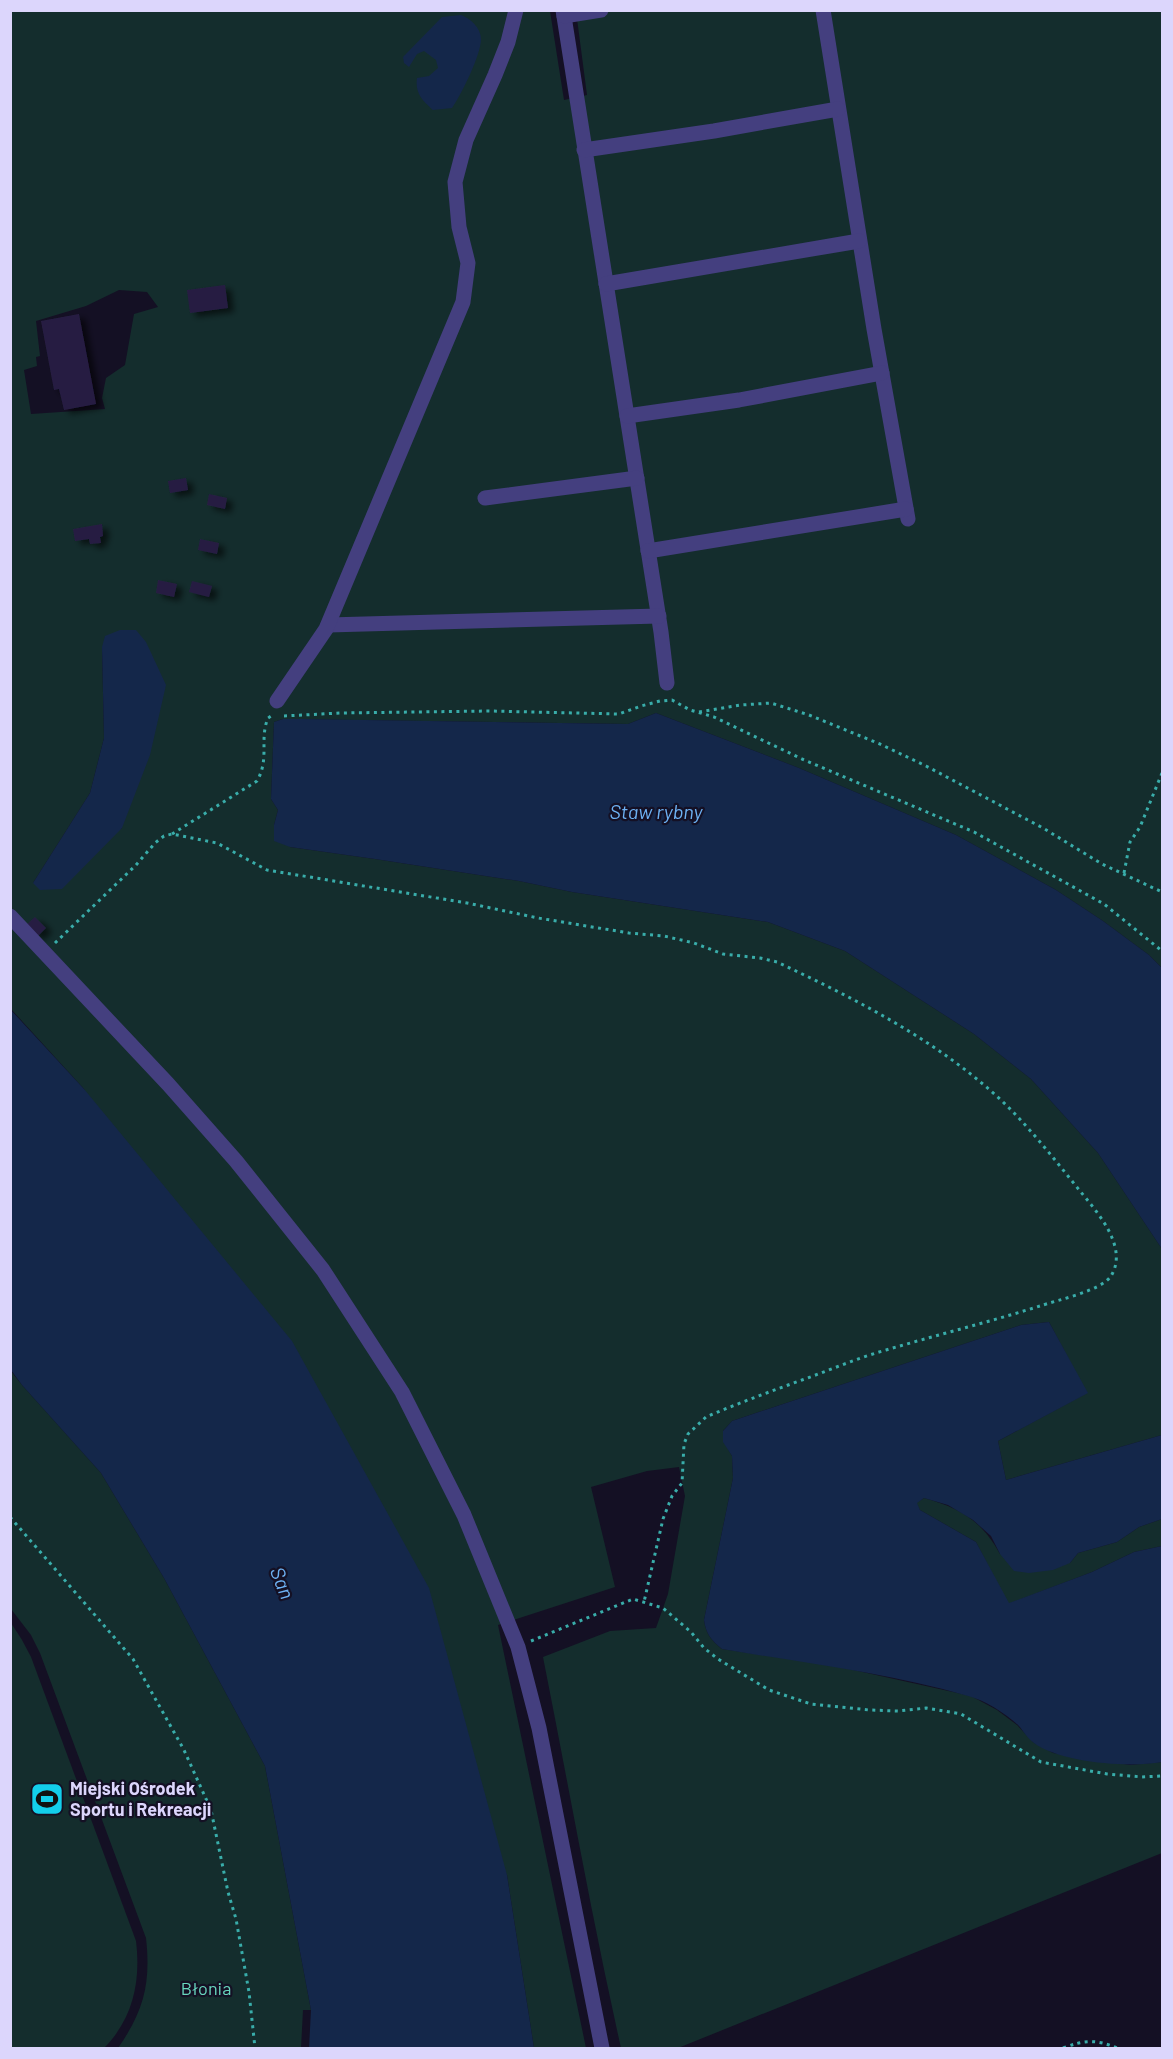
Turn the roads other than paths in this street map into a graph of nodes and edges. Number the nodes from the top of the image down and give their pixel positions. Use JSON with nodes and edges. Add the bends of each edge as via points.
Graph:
{"nodes":[{"id":1,"x":516,"y":10,"type":"edge"},
{"id":2,"x":601,"y":10,"type":"edge"},
{"id":3,"x":824,"y":10,"type":"edge"},
{"id":4,"x":563,"y":13,"type":"edge"},
{"id":5,"x":838,"y":108,"type":"junction"},
{"id":6,"x":584,"y":150,"type":"junction"},
{"id":7,"x":859,"y":242,"type":"junction"},
{"id":8,"x":606,"y":284,"type":"junction"},
{"id":9,"x":882,"y":373,"type":"junction"},
{"id":10,"x":627,"y":416,"type":"junction"},
{"id":11,"x":637,"y":478,"type":"junction"},
{"id":12,"x":485,"y":498,"type":"dead end"},
{"id":13,"x":648,"y":551,"type":"junction"},
{"id":14,"x":659,"y":616,"type":"junction"},
{"id":15,"x":328,"y":625,"type":"junction"},
{"id":16,"x":667,"y":682,"type":"dead end"},
{"id":17,"x":277,"y":701,"type":"dead end"},
{"id":18,"x":10,"y":916,"type":"edge"},
{"id":19,"x":602,"y":2049,"type":"edge"}],
"edges":[{"from":1,"to":15,"type":"lane","via":[[508,42],[466,140],[455,182],[459,227],[468,263],[463,302]]},
{"from":2,"to":4,"type":"lane"},
{"from":3,"to":5,"type":"lane"},
{"from":4,"to":6,"type":"lane"},
{"from":5,"to":6,"type":"lane"},
{"from":5,"to":7,"type":"lane"},
{"from":6,"to":8,"type":"lane"},
{"from":7,"to":8,"type":"lane"},
{"from":7,"to":9,"type":"lane"},
{"from":8,"to":10,"type":"lane"},
{"from":9,"to":10,"type":"lane"},
{"from":9,"to":13,"type":"lane","via":[[907,514]]},
{"from":10,"to":11,"type":"lane"},
{"from":11,"to":12,"type":"lane"},
{"from":11,"to":13,"type":"lane"},
{"from":13,"to":14,"type":"lane"},
{"from":14,"to":15,"type":"lane"},
{"from":14,"to":16,"type":"lane"},
{"from":15,"to":17,"type":"lane"},
{"from":18,"to":19,"type":"lane","via":[[236,1161],[323,1270],[402,1392],[464,1515],[518,1647],[539,1728]]}]}
